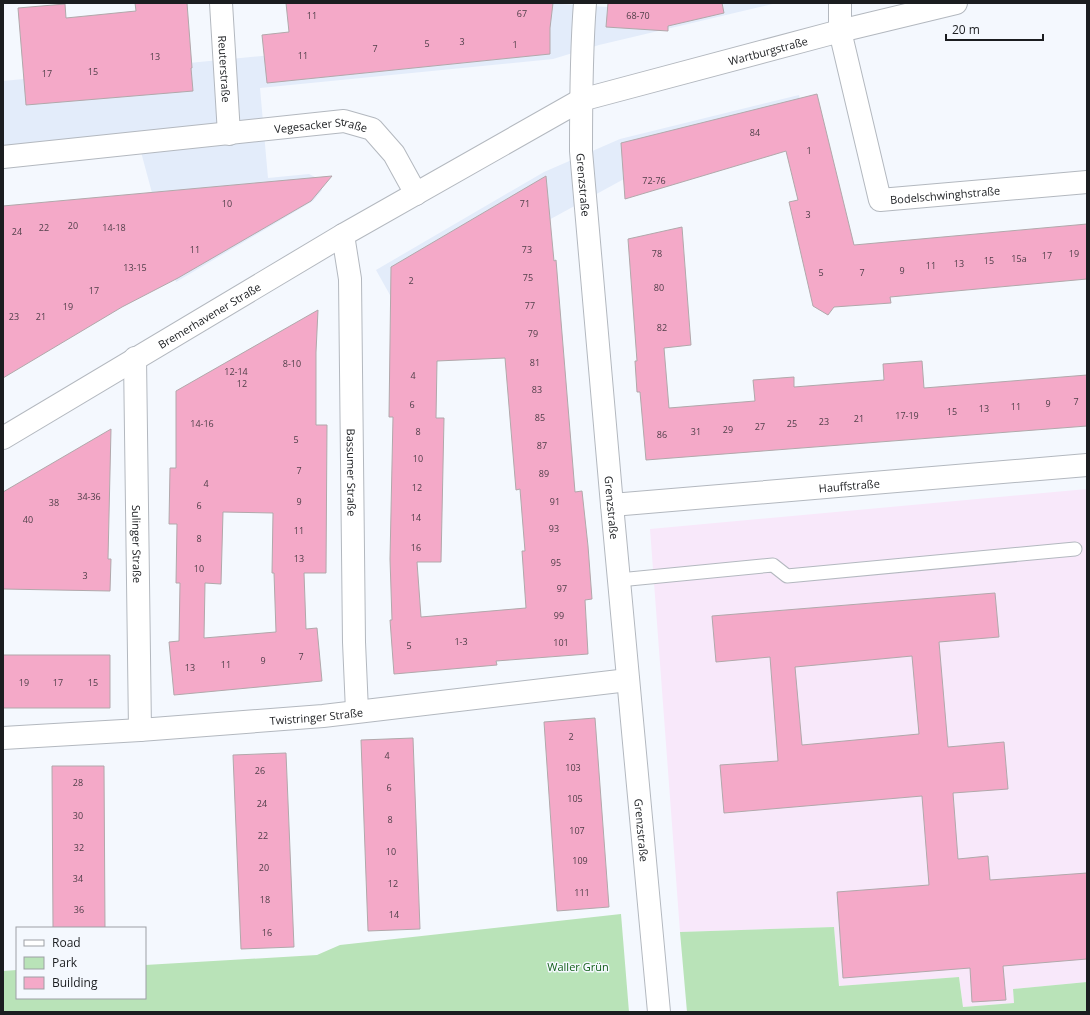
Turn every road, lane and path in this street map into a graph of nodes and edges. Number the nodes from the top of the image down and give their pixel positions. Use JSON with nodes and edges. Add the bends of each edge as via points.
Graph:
{"nodes":[{"id":1,"x":221,"y":3,"type":"edge"},
{"id":2,"x":585,"y":3,"type":"edge"},
{"id":3,"x":840,"y":3,"type":"edge"},
{"id":4,"x":956,"y":3,"type":"edge"},
{"id":5,"x":840,"y":31,"type":"junction"},
{"id":6,"x":581,"y":100,"type":"junction"},
{"id":7,"x":229,"y":134,"type":"junction"},
{"id":8,"x":3,"y":157,"type":"edge"},
{"id":9,"x":1087,"y":182,"type":"edge"},
{"id":10,"x":416,"y":194,"type":"junction"},
{"id":11,"x":343,"y":234,"type":"junction"},
{"id":12,"x":135,"y":358,"type":"junction"},
{"id":13,"x":3,"y":438,"type":"edge"},
{"id":14,"x":1087,"y":465,"type":"edge"},
{"id":15,"x":612,"y":505,"type":"junction"},
{"id":16,"x":1075,"y":549,"type":"dead end"},
{"id":17,"x":619,"y":580,"type":"junction"},
{"id":18,"x":628,"y":680,"type":"junction"},
{"id":19,"x":357,"y":711,"type":"junction"},
{"id":20,"x":140,"y":730,"type":"junction"},
{"id":21,"x":3,"y":738,"type":"edge"},
{"id":22,"x":659,"y":1012,"type":"edge"}],
"edges":[{"from":1,"to":7,"type":"street","name":"Reuterstraße"},
{"from":2,"to":6,"type":"street","name":"Grenzstraße"},
{"from":3,"to":5,"type":"street"},
{"from":4,"to":5,"type":"street","name":"Wartburgstraße"},
{"from":5,"to":6,"type":"street","name":"Wartburgstraße"},
{"from":5,"to":9,"type":"street","name":"Bodelschwinghstraße","via":[[880,200]]},
{"from":6,"to":10,"type":"street"},
{"from":6,"to":15,"type":"street","name":"Grenzstraße","via":[[581,151]]},
{"from":7,"to":8,"type":"street","name":"Vegesacker Straße"},
{"from":7,"to":10,"type":"street","name":"Vegesacker Straße","via":[[344,121],[372,129],[394,154]]},
{"from":10,"to":11,"type":"street","name":"Bremerhavener Straße"},
{"from":11,"to":12,"type":"street","name":"Bremerhavener Straße"},
{"from":11,"to":19,"type":"street","name":"Bassumer Straße","via":[[350,279]]},
{"from":12,"to":13,"type":"street","name":"Bremerhavener Straße"},
{"from":12,"to":20,"type":"street","name":"Sulinger Straße"},
{"from":14,"to":15,"type":"street","name":"Hauffstraße"},
{"from":15,"to":17,"type":"street","name":"Grenzstraße"},
{"from":16,"to":17,"type":"lane","via":[[786,576],[774,565]]},
{"from":17,"to":18,"type":"street","name":"Grenzstraße"},
{"from":18,"to":19,"type":"street","name":"Twistringer Straße"},
{"from":18,"to":22,"type":"street","name":"Grenzstraße"},
{"from":19,"to":20,"type":"street","name":"Twistringer Straße","via":[[324,716]]},
{"from":20,"to":21,"type":"street","name":"Twistringer Straße"}]}
